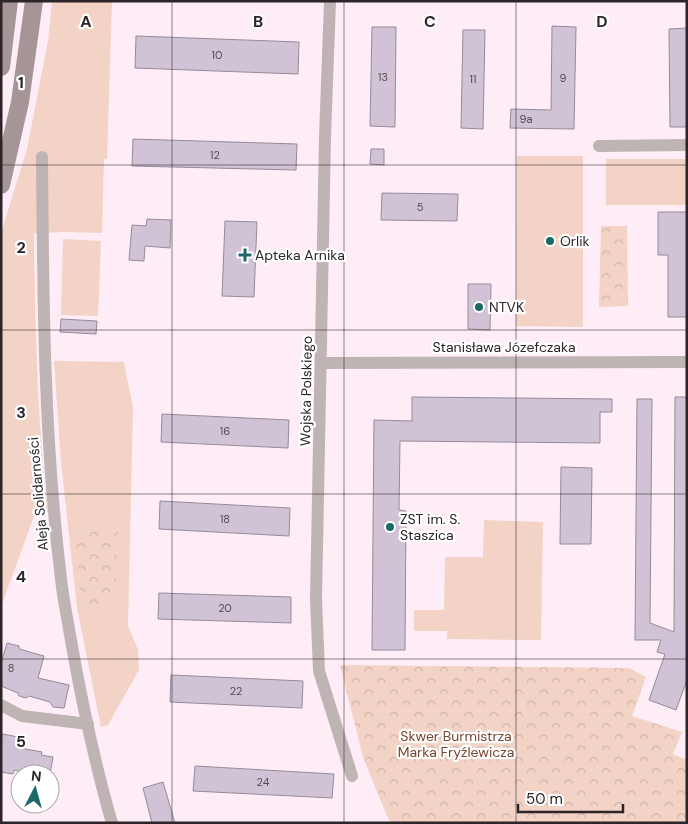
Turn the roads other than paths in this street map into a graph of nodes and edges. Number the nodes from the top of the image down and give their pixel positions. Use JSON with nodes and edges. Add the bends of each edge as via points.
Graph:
{"nodes":[{"id":1,"x":9,"y":1,"type":"edge"},
{"id":2,"x":34,"y":1,"type":"edge"},
{"id":3,"x":330,"y":1,"type":"edge"},
{"id":4,"x":1,"y":67,"type":"edge"},
{"id":5,"x":687,"y":145,"type":"edge"},
{"id":6,"x":599,"y":146,"type":"dead end"},
{"id":7,"x":42,"y":157,"type":"dead end"},
{"id":8,"x":1,"y":185,"type":"edge"},
{"id":9,"x":687,"y":362,"type":"edge"},
{"id":10,"x":322,"y":363,"type":"junction"},
{"id":11,"x":1,"y":705,"type":"edge"},
{"id":12,"x":88,"y":724,"type":"junction"},
{"id":13,"x":352,"y":776,"type":"dead end"},
{"id":14,"x":112,"y":823,"type":"edge"}],
"edges":[{"from":1,"to":4,"type":"main road"},
{"from":2,"to":8,"type":"main road","via":[[20,102]]},
{"from":3,"to":10,"type":"street","name":"Wojska Polskiego"},
{"from":5,"to":6,"type":"street"},
{"from":7,"to":12,"type":"street","name":"Aleja Solidarności","via":[[44,355],[50,462],[61,580]]},
{"from":9,"to":10,"type":"street","name":"Stanisława Józefczaka"},
{"from":10,"to":13,"type":"street","name":"Wojska Polskiego","via":[[316,599],[319,671]]},
{"from":11,"to":12,"type":"street","via":[[22,716]]},
{"from":12,"to":14,"type":"street","name":"Aleja Solidarności"}]}
